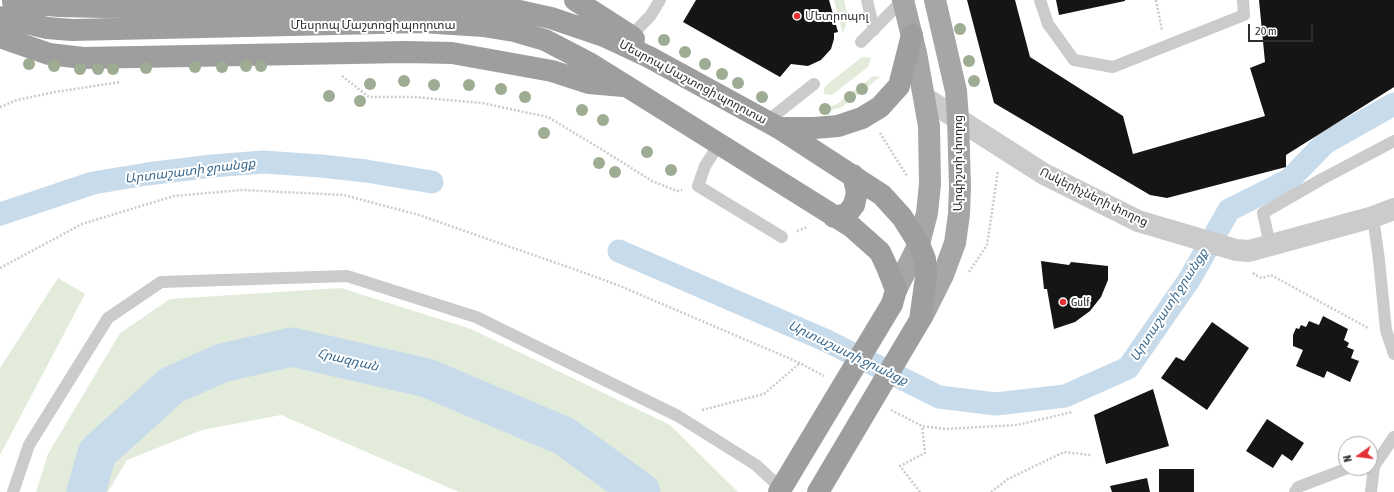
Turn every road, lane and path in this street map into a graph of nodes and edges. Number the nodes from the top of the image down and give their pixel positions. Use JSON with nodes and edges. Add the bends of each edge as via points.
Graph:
{"nodes":[{"id":1,"x":575,"y":0,"type":"edge"},
{"id":2,"x":660,"y":0,"type":"edge"},
{"id":3,"x":867,"y":0,"type":"edge"},
{"id":4,"x":903,"y":0,"type":"edge"},
{"id":5,"x":935,"y":0,"type":"edge"},
{"id":6,"x":1040,"y":0,"type":"edge"},
{"id":7,"x":1156,"y":0,"type":"edge"},
{"id":8,"x":1243,"y":0,"type":"edge"},
{"id":9,"x":5,"y":29,"type":"edge"},
{"id":10,"x":874,"y":30,"type":"junction"},
{"id":11,"x":912,"y":35,"type":"junction"},
{"id":12,"x":631,"y":36,"type":"junction"},
{"id":13,"x":861,"y":42,"type":"dead end"},
{"id":14,"x":1165,"y":46,"type":"junction"},
{"id":15,"x":649,"y":57,"type":"junction"},
{"id":16,"x":338,"y":73,"type":"dead end"},
{"id":17,"x":120,"y":82,"type":"dead end"},
{"id":18,"x":814,"y":84,"type":"dead end"},
{"id":19,"x":626,"y":86,"type":"junction"},
{"id":20,"x":925,"y":98,"type":"junction"},
{"id":21,"x":0,"y":107,"type":"edge"},
{"id":22,"x":958,"y":119,"type":"junction"},
{"id":23,"x":773,"y":125,"type":"junction"},
{"id":24,"x":880,"y":133,"type":"dead end"},
{"id":25,"x":1394,"y":141,"type":"edge"},
{"id":26,"x":719,"y":144,"type":"junction"},
{"id":27,"x":853,"y":175,"type":"junction"},
{"id":28,"x":911,"y":182,"type":"dead end"},
{"id":29,"x":698,"y":186,"type":"junction"},
{"id":30,"x":1394,"y":209,"type":"edge"},
{"id":31,"x":834,"y":217,"type":"junction"},
{"id":32,"x":1373,"y":217,"type":"junction"},
{"id":33,"x":782,"y":237,"type":"dead end"},
{"id":34,"x":919,"y":244,"type":"junction"},
{"id":35,"x":1270,"y":245,"type":"junction"},
{"id":36,"x":0,"y":268,"type":"edge"},
{"id":37,"x":1255,"y":275,"type":"dead end"},
{"id":38,"x":894,"y":297,"type":"junction"},
{"id":39,"x":920,"y":320,"type":"junction"},
{"id":40,"x":1374,"y":332,"type":"dead end"},
{"id":41,"x":1394,"y":354,"type":"edge"},
{"id":42,"x":800,"y":363,"type":"junction"},
{"id":43,"x":827,"y":377,"type":"dead end"},
{"id":44,"x":888,"y":409,"type":"dead end"},
{"id":45,"x":1072,"y":412,"type":"dead end"},
{"id":46,"x":678,"y":416,"type":"junction"},
{"id":47,"x":922,"y":426,"type":"junction"},
{"id":48,"x":1394,"y":437,"type":"edge"},
{"id":49,"x":1091,"y":455,"type":"dead end"},
{"id":50,"x":1378,"y":458,"type":"edge"},
{"id":51,"x":1338,"y":472,"type":"edge"},
{"id":52,"x":1372,"y":476,"type":"edge"},
{"id":53,"x":13,"y":492,"type":"edge"},
{"id":54,"x":779,"y":492,"type":"edge"},
{"id":55,"x":785,"y":492,"type":"edge"},
{"id":56,"x":818,"y":492,"type":"edge"},
{"id":57,"x":920,"y":492,"type":"edge"},
{"id":58,"x":991,"y":492,"type":"edge"},
{"id":59,"x":1295,"y":492,"type":"edge"},
{"id":60,"x":1371,"y":492,"type":"edge"}],
"edges":[{"from":1,"to":12,"type":"highway"},
{"from":2,"to":12,"type":"lane","via":[[651,15]]},
{"from":3,"to":10,"type":"lane"},
{"from":4,"to":10,"type":"lane"},
{"from":4,"to":11,"type":"main road"},
{"from":5,"to":22,"type":"main road","name":"Արգիշտի փողոց","via":[[956,91]]},
{"from":6,"to":14,"type":"lane","via":[[1048,24],[1074,60],[1113,67]]},
{"from":7,"to":14,"type":"path"},
{"from":8,"to":14,"type":"lane","via":[[1244,15]]},
{"from":9,"to":15,"type":"highway","name":"Մեսրոպ Մաշտոցի պողոտա","via":[[59,6],[104,8],[422,3],[515,10],[552,18],[604,36]]},
{"from":9,"to":19,"type":"highway","via":[[49,54],[83,58],[452,53],[552,71],[589,83]]},
{"from":9,"to":19,"type":"highway","name":"Մեսրոպ Մաշտոցի պողոտա","via":[[72,30],[422,22],[483,26],[545,40]]},
{"from":10,"to":13,"type":"lane"},
{"from":11,"to":20,"type":"main road"},
{"from":11,"to":23,"type":"highway","via":[[899,86],[880,107],[862,118],[838,126],[814,128]]},
{"from":12,"to":15,"type":"highway"},
{"from":15,"to":23,"type":"highway","name":"Մեսրոպ Մաշտոցի պողոտա"},
{"from":16,"to":29,"type":"path","via":[[369,97],[414,97],[482,104],[548,117],[652,181],[677,191]]},
{"from":17,"to":21,"type":"path","via":[[40,95]]},
{"from":18,"to":23,"type":"lane"},
{"from":19,"to":26,"type":"highway","name":"Մեսրոպ Մաշտոցի պողոտա"},
{"from":20,"to":22,"type":"street","name":"Ոսկերիչների փողոց"},
{"from":20,"to":34,"type":"main road","via":[[929,126],[930,184],[927,213]]},
{"from":22,"to":35,"type":"street","name":"Ոսկերիչների փողոց","via":[[1044,174],[1138,221],[1236,250],[1249,251]]},
{"from":22,"to":39,"type":"main road","name":"Արգիշտի փողոց","via":[[960,186],[955,243],[943,275]]},
{"from":23,"to":27,"type":"highway","name":"Մեսրոպ Մաշտոցի պողոտա"},
{"from":24,"to":28,"type":"path"},
{"from":25,"to":35,"type":"lane","via":[[1263,213]]},
{"from":26,"to":29,"type":"lane","via":[[705,166]]},
{"from":26,"to":31,"type":"highway","name":"Մեսրոպ Մաշտոցի պողոտա"},
{"from":27,"to":31,"type":"highway","via":[[857,192],[854,205],[847,214]]},
{"from":27,"to":34,"type":"highway","name":"Մեսրոպ Մաշտոցի պողոտա","via":[[882,195],[902,216]]},
{"from":29,"to":33,"type":"lane"},
{"from":30,"to":32,"type":"street","name":"Ոսկերիչների փողոց"},
{"from":31,"to":38,"type":"highway","name":"Մեսրոպ Մաշտոցի պողոտա","via":[[852,227],[880,252]]},
{"from":32,"to":35,"type":"street","name":"Ոսկերիչների փողոց"},
{"from":32,"to":41,"type":"lane","via":[[1386,330]]},
{"from":34,"to":38,"type":"main road"},
{"from":34,"to":39,"type":"highway","name":"Մեսրոպ Մաշտոցի պողոտա","via":[[925,259],[926,277]]},
{"from":36,"to":42,"type":"path","via":[[82,224],[174,196],[242,190],[344,195],[419,215],[585,273]]},
{"from":37,"to":40,"type":"path","via":[[1262,278],[1271,275]]},
{"from":38,"to":54,"type":"highway","bridge":true},
{"from":39,"to":56,"type":"highway","bridge":true},
{"from":42,"to":43,"type":"path"},
{"from":42,"to":46,"type":"path","via":[[764,394]]},
{"from":44,"to":47,"type":"path"},
{"from":45,"to":47,"type":"path","via":[[1017,425],[945,429]]},
{"from":46,"to":53,"type":"lane","via":[[476,318],[346,276],[161,282],[108,318],[28,446]]},
{"from":46,"to":55,"type":"lane","via":[[756,465]]},
{"from":47,"to":57,"type":"path","via":[[925,453],[900,466]]},
{"from":48,"to":50,"type":"lane"},
{"from":49,"to":58,"type":"path","via":[[1064,452],[1008,480]]},
{"from":51,"to":59,"type":"lane","via":[[1298,487]]},
{"from":52,"to":60,"type":"lane"}]}
